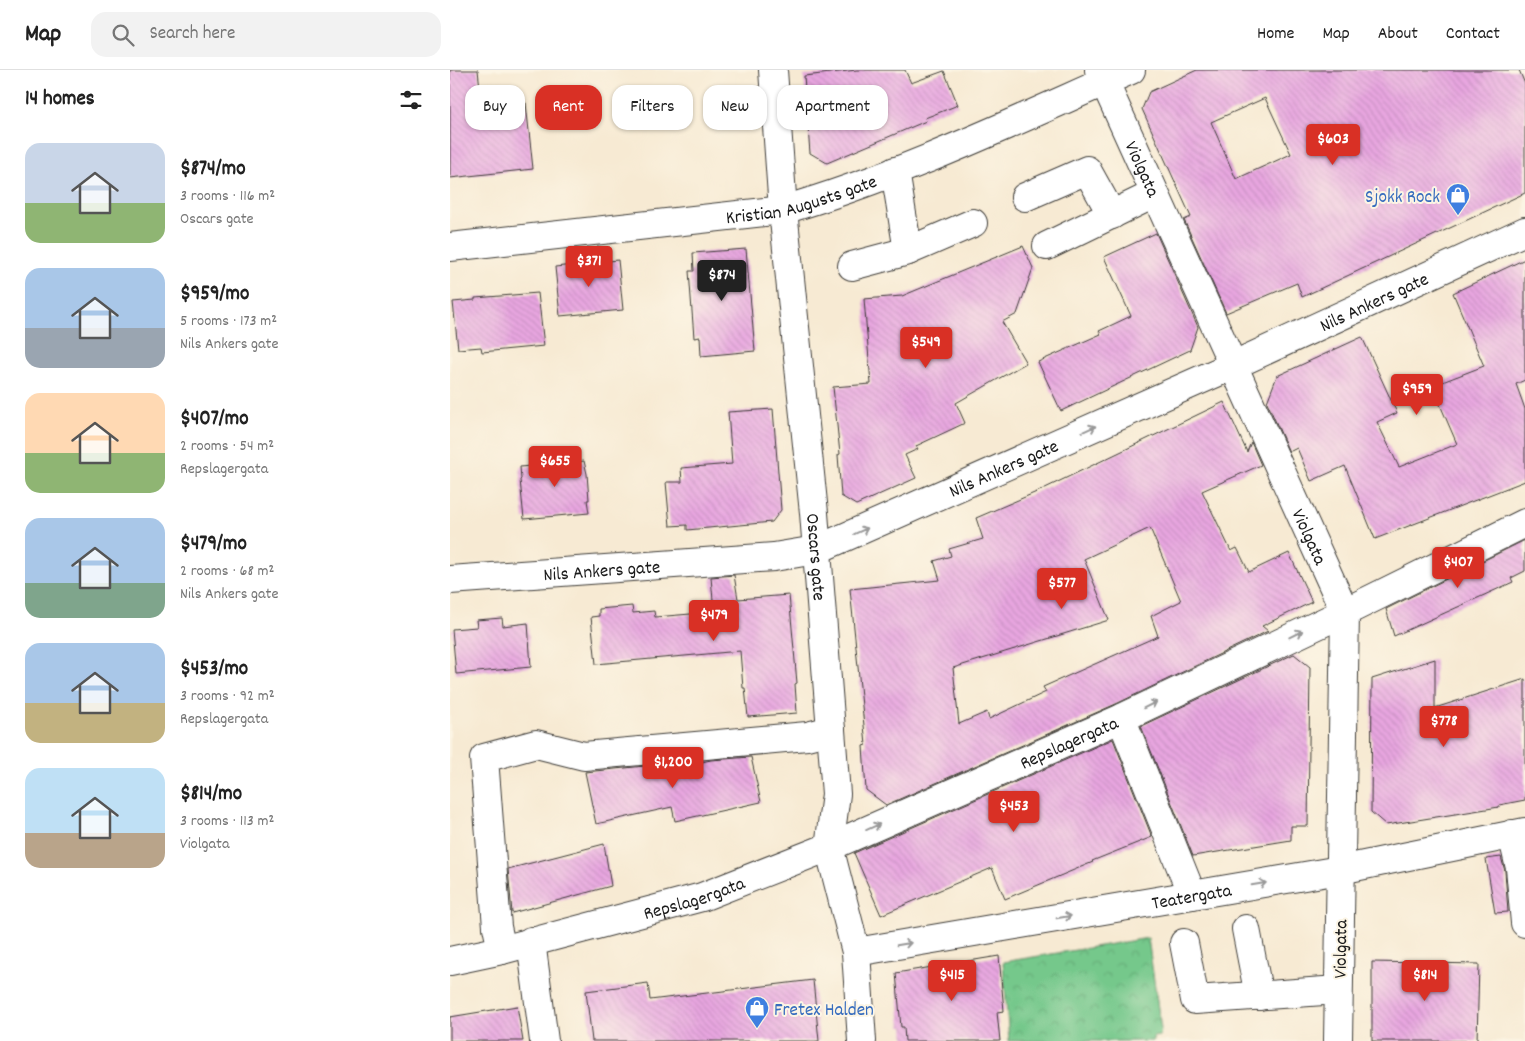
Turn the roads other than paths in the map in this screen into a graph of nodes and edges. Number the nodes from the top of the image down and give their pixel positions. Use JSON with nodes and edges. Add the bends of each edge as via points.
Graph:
{"nodes":[{"id":1,"x":773,"y":70,"type":"edge"},
{"id":2,"x":1131,"y":70,"type":"edge"},
{"id":3,"x":1102,"y":76,"type":"edge"},
{"id":4,"x":895,"y":171,"type":"junction"},
{"id":5,"x":1154,"y":194,"type":"junction"},
{"id":6,"x":1025,"y":198,"type":"dead end"},
{"id":7,"x":784,"y":210,"type":"junction"},
{"id":8,"x":1112,"y":215,"type":"junction"},
{"id":9,"x":972,"y":223,"type":"dead end"},
{"id":10,"x":1525,"y":231,"type":"edge"},
{"id":11,"x":1047,"y":246,"type":"dead end"},
{"id":12,"x":450,"y":247,"type":"edge"},
{"id":13,"x":908,"y":251,"type":"junction"},
{"id":14,"x":852,"y":266,"type":"dead end"},
{"id":15,"x":1234,"y":365,"type":"junction"},
{"id":16,"x":1525,"y":523,"type":"edge"},
{"id":17,"x":816,"y":550,"type":"junction"},
{"id":18,"x":450,"y":580,"type":"edge"},
{"id":19,"x":1345,"y":612,"type":"junction"},
{"id":20,"x":1122,"y":718,"type":"junction"},
{"id":21,"x":832,"y":730,"type":"junction"},
{"id":22,"x":1518,"y":833,"type":"edge"},
{"id":23,"x":828,"y":847,"type":"junction"},
{"id":24,"x":1340,"y":870,"type":"junction"},
{"id":25,"x":1192,"y":895,"type":"junction"},
{"id":26,"x":1525,"y":923,"type":"edge"},
{"id":27,"x":1246,"y":929,"type":"dead end"},
{"id":28,"x":531,"y":942,"type":"junction"},
{"id":29,"x":1184,"y":943,"type":"dead end"},
{"id":30,"x":502,"y":950,"type":"junction"},
{"id":31,"x":856,"y":952,"type":"junction"},
{"id":32,"x":450,"y":960,"type":"edge"},
{"id":33,"x":1338,"y":990,"type":"junction"},
{"id":34,"x":1259,"y":996,"type":"junction"},
{"id":35,"x":544,"y":1041,"type":"edge"},
{"id":36,"x":862,"y":1041,"type":"edge"},
{"id":37,"x":1338,"y":1041,"type":"edge"}],
"edges":[{"from":1,"to":7,"type":"street","name":"Oscars gate"},
{"from":2,"to":3,"type":"street","name":"Kristian Augusts gate"},
{"from":3,"to":4,"type":"street","name":"Kristian Augusts gate"},
{"from":3,"to":5,"type":"street","name":"Violgata"},
{"from":4,"to":7,"type":"street","name":"Kristian Augusts gate","via":[[833,196]]},
{"from":4,"to":13,"type":"street"},
{"from":5,"to":8,"type":"street"},
{"from":5,"to":15,"type":"street","name":"Violgata"},
{"from":6,"to":8,"type":"street","via":[[1087,170]]},
{"from":7,"to":12,"type":"street","name":"Kristian Augusts gate"},
{"from":7,"to":17,"type":"street","name":"Oscars gate"},
{"from":8,"to":11,"type":"street"},
{"from":9,"to":13,"type":"street"},
{"from":10,"to":15,"type":"street","name":"Nils Ankers gate"},
{"from":13,"to":14,"type":"street"},
{"from":17,"to":15,"type":"street","name":"Nils Ankers gate","one_way":true},
{"from":15,"to":19,"type":"street","name":"Violgata"},
{"from":16,"to":19,"type":"street","name":"Repslagergata"},
{"from":17,"to":18,"type":"street","name":"Nils Ankers gate","via":[[774,557]]},
{"from":17,"to":21,"type":"street","name":"Oscars gate"},
{"from":20,"to":19,"type":"street","name":"Repslagergata","one_way":true},
{"from":19,"to":24,"type":"street","name":"Violgata"},
{"from":23,"to":20,"type":"street","name":"Repslagergata","one_way":true},
{"from":20,"to":25,"type":"street"},
{"from":21,"to":23,"type":"street","name":"Oscars gate","via":[[836,794]]},
{"from":21,"to":30,"type":"street","via":[[807,736],[584,756],[536,744],[484,758],[497,926]]},
{"from":22,"to":24,"type":"street","name":"Teatergata"},
{"from":22,"to":26,"type":"street"},
{"from":23,"to":28,"type":"street","name":"Repslagergata","via":[[702,897]]},
{"from":23,"to":31,"type":"street","name":"Oscars gate"},
{"from":25,"to":24,"type":"street","name":"Teatergata","one_way":true},
{"from":24,"to":33,"type":"street","name":"Violgata"},
{"from":31,"to":25,"type":"street","name":"Teatergata","one_way":true},
{"from":27,"to":34,"type":"street"},
{"from":28,"to":30,"type":"street","name":"Repslagergata"},
{"from":28,"to":35,"type":"street"},
{"from":29,"to":34,"type":"street","via":[[1195,1000]]},
{"from":30,"to":32,"type":"street","name":"Repslagergata"},
{"from":31,"to":36,"type":"street","name":"Oscars gate"},
{"from":33,"to":34,"type":"street"},
{"from":33,"to":37,"type":"street","name":"Violgata"}]}
